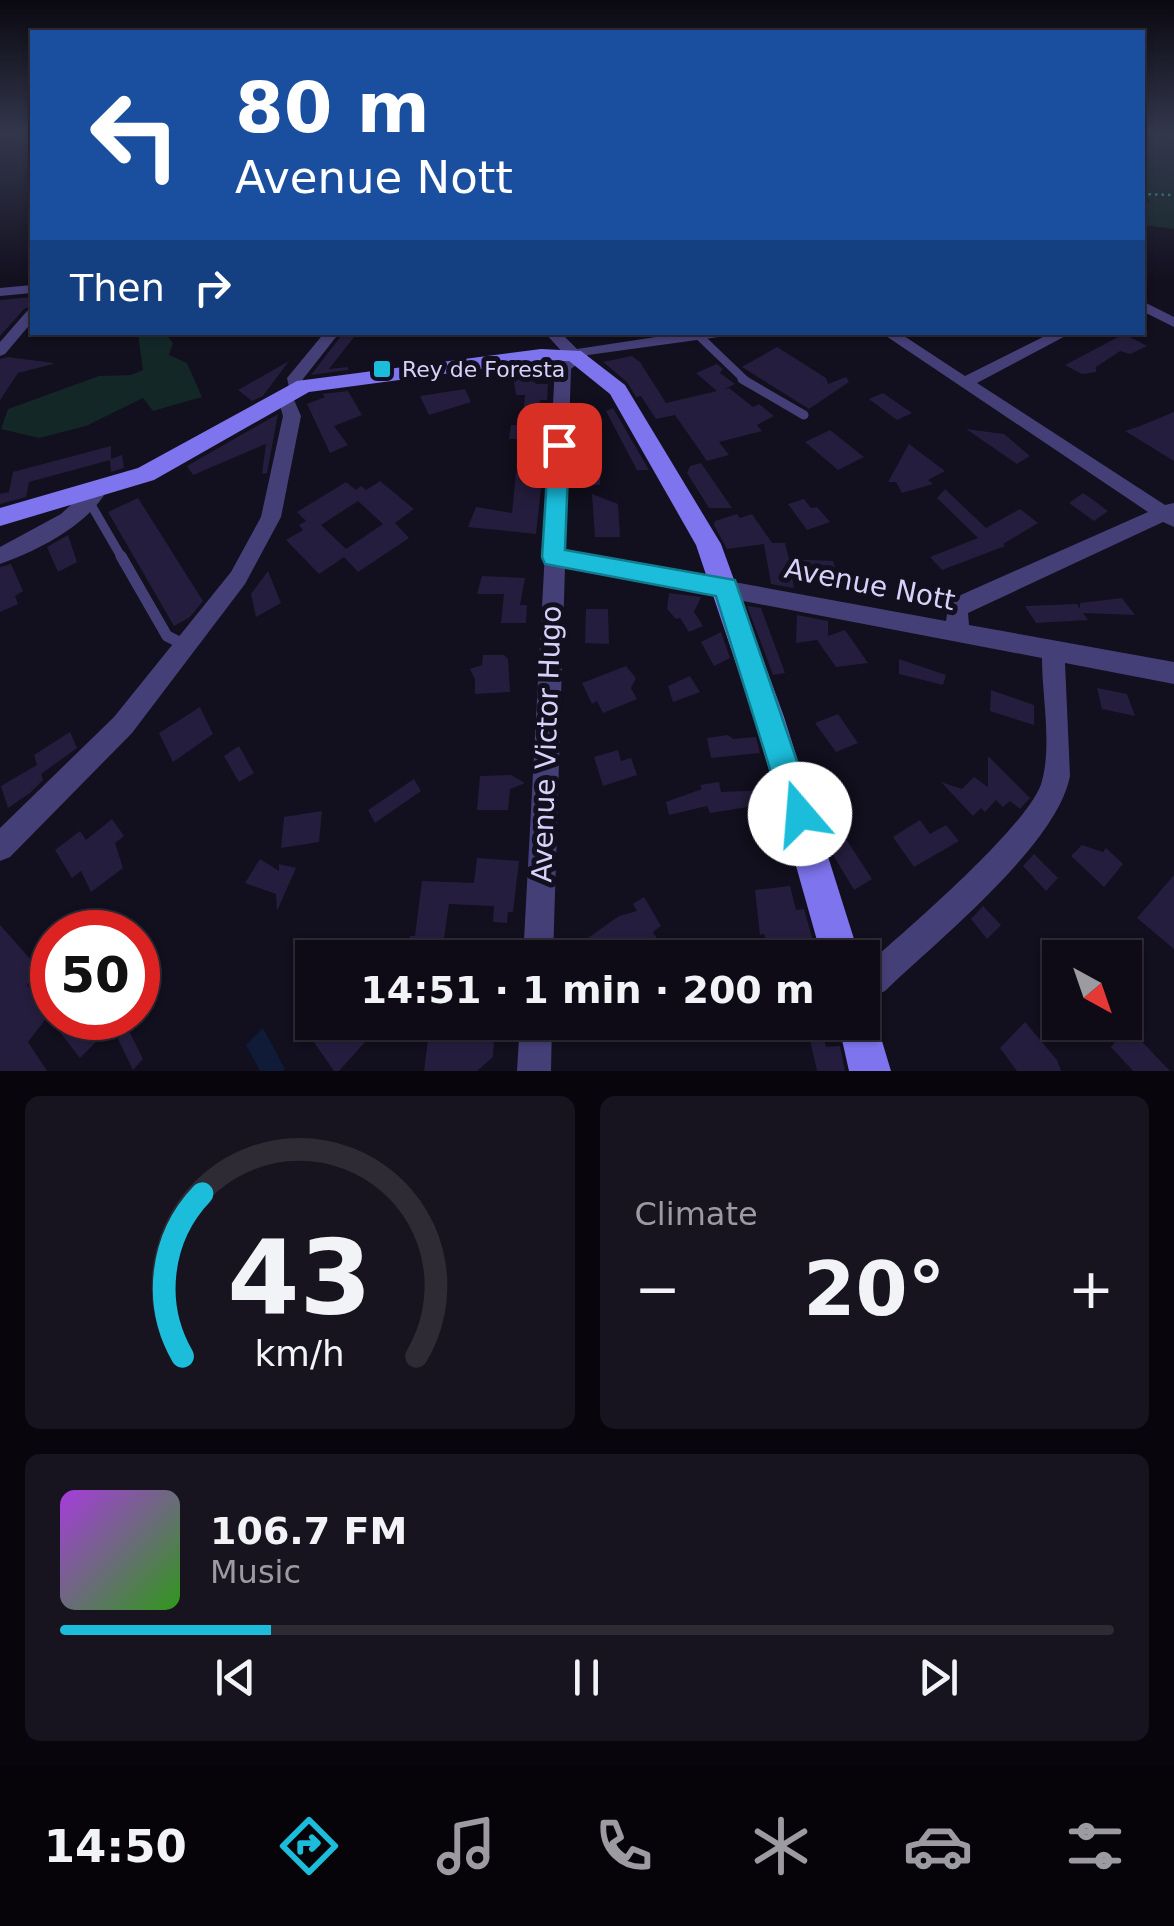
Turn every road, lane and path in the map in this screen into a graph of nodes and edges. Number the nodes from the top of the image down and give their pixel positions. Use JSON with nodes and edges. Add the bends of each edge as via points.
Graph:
{"nodes":[{"id":1,"x":1145,"y":194,"type":"edge"},
{"id":2,"x":1174,"y":195,"type":"edge"},
{"id":3,"x":30,"y":289,"type":"edge"},
{"id":4,"x":0,"y":292,"type":"edge"},
{"id":5,"x":1145,"y":306,"type":"edge"},
{"id":6,"x":30,"y":316,"type":"edge"},
{"id":7,"x":1174,"y":323,"type":"edge"},
{"id":8,"x":331,"y":335,"type":"edge"},
{"id":9,"x":554,"y":335,"type":"edge"},
{"id":10,"x":706,"y":335,"type":"edge"},
{"id":11,"x":892,"y":335,"type":"edge"},
{"id":12,"x":1060,"y":335,"type":"edge"},
{"id":13,"x":699,"y":336,"type":"junction"},
{"id":14,"x":0,"y":351,"type":"edge"},
{"id":15,"x":574,"y":355,"type":"junction"},
{"id":16,"x":964,"y":382,"type":"junction"},
{"id":17,"x":290,"y":393,"type":"junction"},
{"id":18,"x":804,"y":415,"type":"dead end"},
{"id":19,"x":93,"y":497,"type":"junction"},
{"id":20,"x":1171,"y":514,"type":"edge"},
{"id":21,"x":0,"y":517,"type":"edge"},
{"id":22,"x":0,"y":556,"type":"edge"},
{"id":23,"x":554,"y":557,"type":"junction"},
{"id":24,"x":726,"y":587,"type":"junction"},
{"id":25,"x":961,"y":632,"type":"junction"},
{"id":26,"x":188,"y":646,"type":"junction"},
{"id":27,"x":1053,"y":650,"type":"junction"},
{"id":28,"x":1174,"y":674,"type":"edge"},
{"id":29,"x":0,"y":847,"type":"edge"},
{"id":30,"x":539,"y":940,"type":"edge"},
{"id":31,"x":835,"y":940,"type":"edge"},
{"id":32,"x":880,"y":974,"type":"edge"},
{"id":33,"x":535,"y":1040,"type":"edge"},
{"id":34,"x":862,"y":1040,"type":"edge"},
{"id":35,"x":534,"y":1071,"type":"edge"},
{"id":36,"x":870,"y":1071,"type":"edge"}],
"edges":[{"from":1,"to":2,"type":"path"},
{"from":3,"to":4,"type":"street"},
{"from":5,"to":7,"type":"street"},
{"from":6,"to":14,"type":"street"},
{"from":8,"to":17,"type":"street"},
{"from":9,"to":15,"type":"street"},
{"from":10,"to":13,"type":"street"},
{"from":11,"to":16,"type":"street"},
{"from":12,"to":16,"type":"street"},
{"from":13,"to":15,"type":"street"},
{"from":13,"to":18,"type":"lane","via":[[714,357]]},
{"from":15,"to":17,"type":"main road","via":[[312,384]]},
{"from":15,"to":23,"type":"street","name":"Avenue Victor Hugo","via":[[562,367]]},
{"from":15,"to":24,"type":"main road","via":[[623,396]]},
{"from":16,"to":20,"type":"street"},
{"from":17,"to":19,"type":"main road","via":[[162,467]]},
{"from":17,"to":26,"type":"street","via":[[292,416],[271,517],[238,578]]},
{"from":19,"to":21,"type":"main road"},
{"from":19,"to":22,"type":"street"},
{"from":19,"to":26,"type":"lane","via":[[168,636]]},
{"from":20,"to":25,"type":"street","via":[[971,600],[957,608]]},
{"from":23,"to":24,"type":"street","name":"Avenue Nott"},
{"from":23,"to":30,"type":"street","name":"Avenue Victor Hugo"},
{"from":24,"to":25,"type":"street","name":"Avenue Nott"},
{"from":24,"to":31,"type":"main road"},
{"from":25,"to":27,"type":"street","name":"Avenue Nott"},
{"from":26,"to":29,"type":"street","via":[[123,725]]},
{"from":27,"to":28,"type":"street","name":"Avenue Nott"},
{"from":27,"to":32,"type":"street","via":[[1056,765],[1050,799]]},
{"from":33,"to":35,"type":"street"},
{"from":34,"to":36,"type":"main road"}]}
